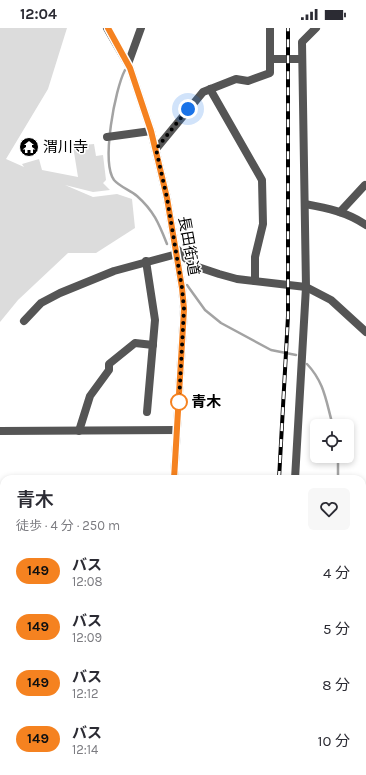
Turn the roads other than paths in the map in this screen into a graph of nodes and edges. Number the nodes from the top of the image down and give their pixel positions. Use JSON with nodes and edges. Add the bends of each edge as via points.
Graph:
{"nodes":[{"id":1,"x":108,"y":28,"type":"edge"},
{"id":2,"x":141,"y":28,"type":"edge"},
{"id":3,"x":270,"y":28,"type":"edge"},
{"id":4,"x":316,"y":28,"type":"edge"},
{"id":5,"x":270,"y":59,"type":"junction"},
{"id":6,"x":302,"y":59,"type":"junction"},
{"id":7,"x":128,"y":64,"type":"junction"},
{"id":8,"x":210,"y":89,"type":"junction"},
{"id":9,"x":151,"y":131,"type":"junction"},
{"id":10,"x":110,"y":136,"type":"dead end"},
{"id":11,"x":156,"y":149,"type":"junction"},
{"id":12,"x":365,"y":185,"type":"edge"},
{"id":13,"x":305,"y":204,"type":"junction"},
{"id":14,"x":340,"y":212,"type":"junction"},
{"id":15,"x":366,"y":226,"type":"edge"},
{"id":16,"x":176,"y":250,"type":"junction"},
{"id":17,"x":146,"y":261,"type":"junction"},
{"id":18,"x":255,"y":281,"type":"junction"},
{"id":19,"x":306,"y":287,"type":"junction"},
{"id":20,"x":24,"y":321,"type":"dead end"},
{"id":21,"x":366,"y":332,"type":"edge"},
{"id":22,"x":153,"y":345,"type":"junction"},
{"id":23,"x":148,"y":412,"type":"dead end"},
{"id":24,"x":177,"y":430,"type":"junction"},
{"id":25,"x":0,"y":431,"type":"edge"},
{"id":26,"x":79,"y":431,"type":"junction"},
{"id":27,"x":174,"y":475,"type":"edge"},
{"id":28,"x":295,"y":475,"type":"edge"}],
"edges":[{"from":1,"to":7,"type":"main road","name":"長田街道"},
{"from":2,"to":7,"type":"street"},
{"from":3,"to":5,"type":"street"},
{"from":4,"to":6,"type":"street","via":[[302,42]]},
{"from":5,"to":6,"type":"street"},
{"from":5,"to":8,"type":"street","via":[[270,73],[260,78],[248,81],[236,79]]},
{"from":6,"to":13,"type":"street"},
{"from":7,"to":9,"type":"main road","name":"長田街道"},
{"from":8,"to":11,"type":"street","via":[[202,92]]},
{"from":8,"to":18,"type":"street","via":[[262,180],[263,224],[255,257]]},
{"from":9,"to":10,"type":"street"},
{"from":9,"to":11,"type":"main road","name":"長田街道"},
{"from":11,"to":16,"type":"main road","name":"長田街道"},
{"from":12,"to":14,"type":"street"},
{"from":13,"to":14,"type":"street"},
{"from":13,"to":19,"type":"street"},
{"from":14,"to":15,"type":"street"},
{"from":16,"to":17,"type":"street"},
{"from":16,"to":18,"type":"street","via":[[192,265],[237,279]]},
{"from":16,"to":24,"type":"main road","name":"長田街道","via":[[184,309]]},
{"from":17,"to":20,"type":"street","via":[[60,293],[41,303]]},
{"from":17,"to":22,"type":"street","via":[[154,309]]},
{"from":18,"to":19,"type":"street"},
{"from":19,"to":21,"type":"street","via":[[330,300]]},
{"from":19,"to":28,"type":"street"},
{"from":22,"to":23,"type":"street"},
{"from":22,"to":26,"type":"street","via":[[135,343],[109,364],[109,370],[90,396]]},
{"from":24,"to":26,"type":"street"},
{"from":24,"to":27,"type":"main road","name":"長田街道"},
{"from":25,"to":26,"type":"street"}]}
